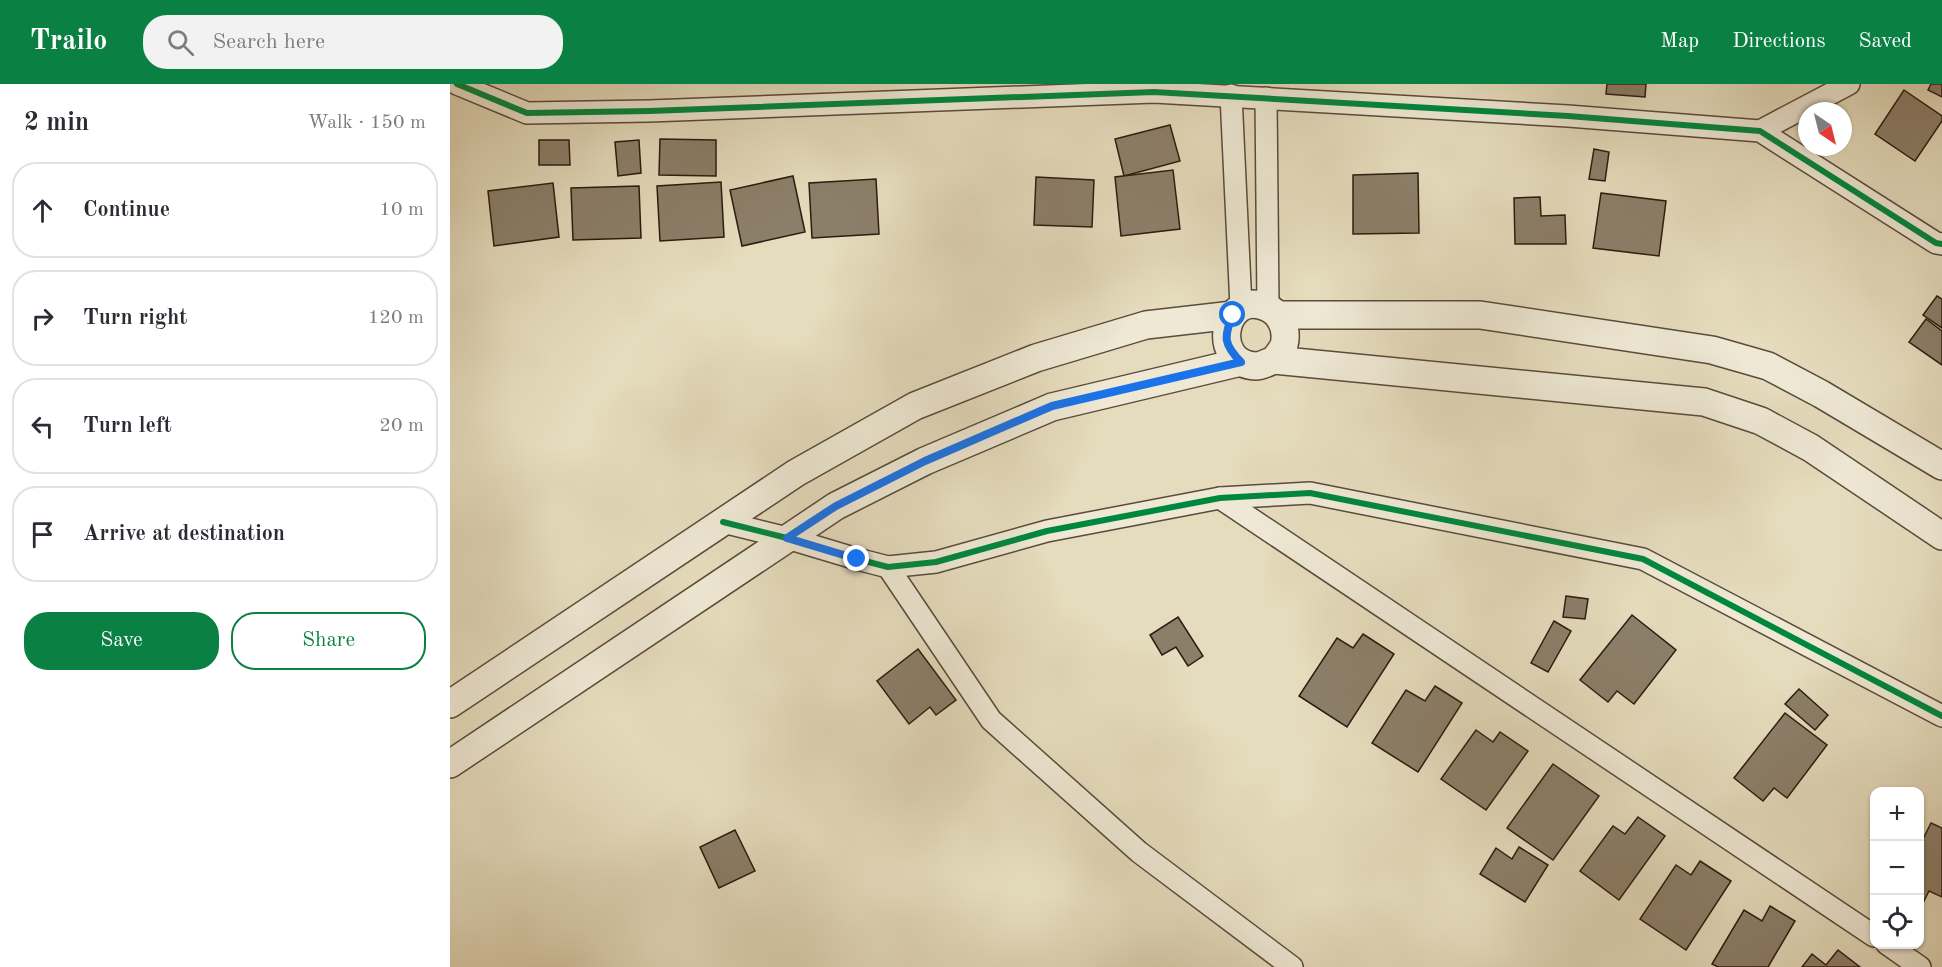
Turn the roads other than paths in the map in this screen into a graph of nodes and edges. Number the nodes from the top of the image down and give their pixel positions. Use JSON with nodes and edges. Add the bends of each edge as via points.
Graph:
{"nodes":[{"id":1,"x":456,"y":84,"type":"edge"},
{"id":2,"x":1850,"y":84,"type":"edge"},
{"id":3,"x":1231,"y":95,"type":"junction"},
{"id":4,"x":1266,"y":98,"type":"junction"},
{"id":5,"x":1760,"y":131,"type":"junction"},
{"id":6,"x":1942,"y":244,"type":"edge"},
{"id":7,"x":1237,"y":311,"type":"junction"},
{"id":8,"x":1273,"y":311,"type":"junction"},
{"id":9,"x":1274,"y":360,"type":"junction"},
{"id":10,"x":1241,"y":362,"type":"junction"},
{"id":11,"x":1942,"y":466,"type":"edge"},
{"id":12,"x":1220,"y":498,"type":"junction"},
{"id":13,"x":723,"y":522,"type":"junction"},
{"id":14,"x":1942,"y":536,"type":"edge"},
{"id":15,"x":787,"y":538,"type":"junction"},
{"id":16,"x":888,"y":567,"type":"junction"},
{"id":17,"x":450,"y":704,"type":"edge"},
{"id":18,"x":1942,"y":716,"type":"edge"},
{"id":19,"x":450,"y":764,"type":"edge"},
{"id":20,"x":1870,"y":933,"type":"edge"},
{"id":21,"x":1893,"y":949,"type":"edge"},
{"id":22,"x":1292,"y":967,"type":"edge"},
{"id":23,"x":1920,"y":967,"type":"edge"}],
"edges":[{"from":1,"to":3,"type":"street","via":[[527,113],[1154,92]]},
{"from":2,"to":5,"type":"street"},
{"from":3,"to":4,"type":"street"},
{"from":3,"to":7,"type":"street"},
{"from":4,"to":5,"type":"street"},
{"from":4,"to":8,"type":"street"},
{"from":5,"to":6,"type":"street"},
{"from":7,"to":8,"type":"street","via":[[1254,304]]},
{"from":7,"to":10,"type":"street","via":[[1226,331],[1228,349]]},
{"from":7,"to":13,"type":"street","via":[[1146,325],[1036,358],[915,406],[796,473]]},
{"from":8,"to":9,"type":"street","via":[[1286,330],[1284,347]]},
{"from":8,"to":11,"type":"street","via":[[1480,315],[1712,350],[1768,366]]},
{"from":9,"to":10,"type":"street","via":[[1258,366]]},
{"from":9,"to":14,"type":"street","via":[[1704,402],[1761,421],[1811,448]]},
{"from":10,"to":15,"type":"street","via":[[1052,406],[925,461],[836,506]]},
{"from":12,"to":16,"type":"street","via":[[1047,531],[936,562]]},
{"from":12,"to":18,"type":"street","via":[[1310,493],[1643,559]]},
{"from":12,"to":20,"type":"street"},
{"from":13,"to":15,"type":"street"},
{"from":13,"to":17,"type":"street"},
{"from":15,"to":16,"type":"street"},
{"from":15,"to":19,"type":"street"},
{"from":16,"to":22,"type":"street","via":[[991,720],[1139,852]]},
{"from":21,"to":23,"type":"street"}]}
